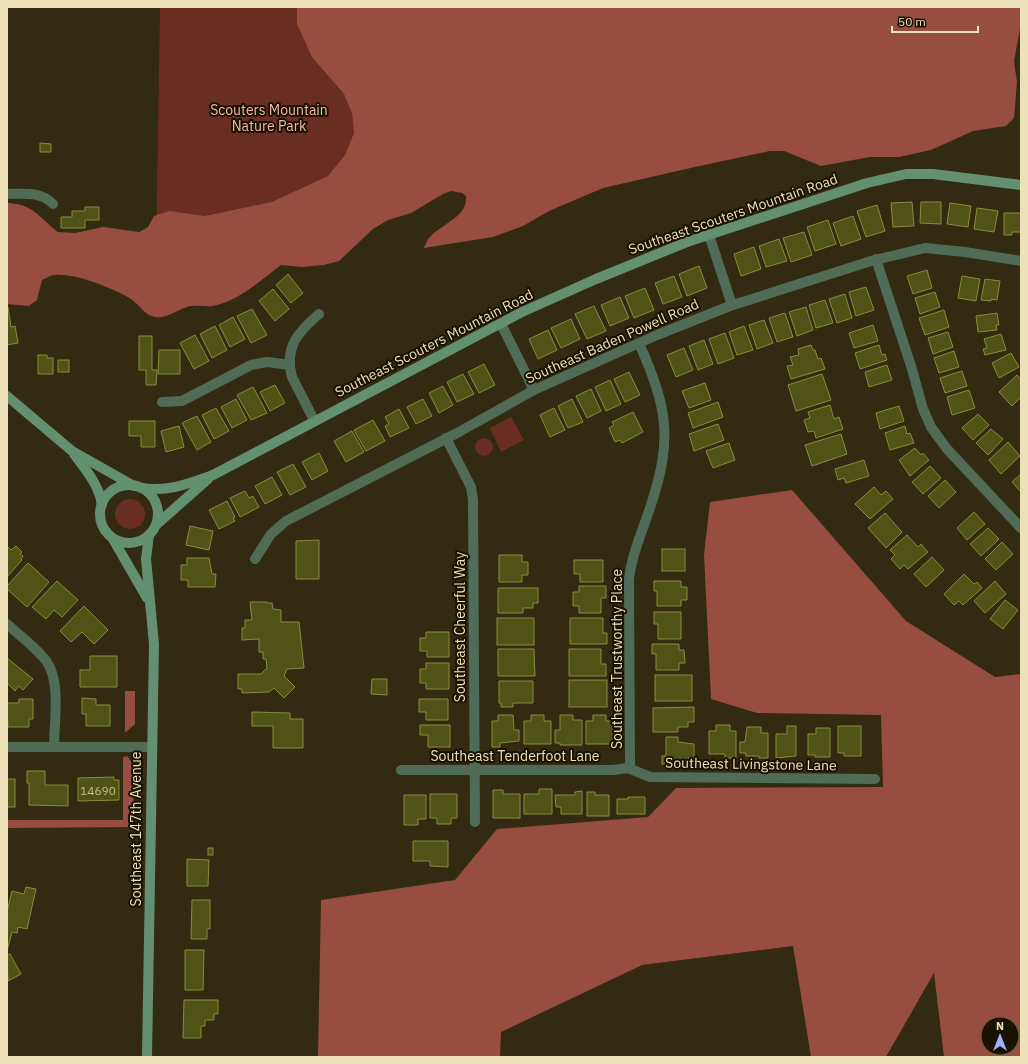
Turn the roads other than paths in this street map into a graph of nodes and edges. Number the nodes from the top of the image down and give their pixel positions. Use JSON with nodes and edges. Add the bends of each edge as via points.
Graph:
{"nodes":[{"id":1,"x":1021,"y":185,"type":"edge"},
{"id":2,"x":7,"y":194,"type":"edge"},
{"id":3,"x":53,"y":204,"type":"dead end"},
{"id":4,"x":709,"y":234,"type":"junction"},
{"id":5,"x":876,"y":259,"type":"junction"},
{"id":6,"x":1021,"y":261,"type":"edge"},
{"id":7,"x":732,"y":305,"type":"junction"},
{"id":8,"x":319,"y":314,"type":"dead end"},
{"id":9,"x":501,"y":324,"type":"junction"},
{"id":10,"x":639,"y":342,"type":"junction"},
{"id":11,"x":290,"y":365,"type":"junction"},
{"id":12,"x":534,"y":390,"type":"junction"},
{"id":13,"x":7,"y":396,"type":"edge"},
{"id":14,"x":162,"y":402,"type":"dead end"},
{"id":15,"x":314,"y":420,"type":"junction"},
{"id":16,"x":446,"y":438,"type":"junction"},
{"id":17,"x":72,"y":451,"type":"junction"},
{"id":18,"x":213,"y":475,"type":"junction"},
{"id":19,"x":137,"y":487,"type":"junction"},
{"id":20,"x":102,"y":505,"type":"junction"},
{"id":21,"x":156,"y":525,"type":"junction"},
{"id":22,"x":1021,"y":528,"type":"edge"},
{"id":23,"x":149,"y":535,"type":"junction"},
{"id":24,"x":113,"y":539,"type":"junction"},
{"id":25,"x":255,"y":559,"type":"dead end"},
{"id":26,"x":149,"y":602,"type":"junction"},
{"id":27,"x":7,"y":624,"type":"edge"},
{"id":28,"x":7,"y":747,"type":"edge"},
{"id":29,"x":54,"y":747,"type":"junction"},
{"id":30,"x":151,"y":747,"type":"junction"},
{"id":31,"x":628,"y":768,"type":"junction"},
{"id":32,"x":401,"y":770,"type":"dead end"},
{"id":33,"x":474,"y":770,"type":"junction"},
{"id":34,"x":875,"y":780,"type":"dead end"},
{"id":35,"x":474,"y":822,"type":"dead end"},
{"id":36,"x":147,"y":1057,"type":"edge"}],
"edges":[{"from":1,"to":4,"type":"street","name":"Southeast Scouters Mountain Road","via":[[933,174],[906,174],[867,183]]},
{"from":2,"to":3,"type":"street","via":[[36,194],[46,197]]},
{"from":4,"to":7,"type":"street"},
{"from":4,"to":9,"type":"street","name":"Southeast Scouters Mountain Road","via":[[596,279]]},
{"from":5,"to":6,"type":"street","name":"Southeast Baden Powell Road","via":[[925,248]]},
{"from":5,"to":7,"type":"street","name":"Southeast Baden Powell Road"},
{"from":5,"to":22,"type":"street","via":[[921,404],[931,427],[947,449]]},
{"from":7,"to":10,"type":"street","name":"Southeast Baden Powell Road"},
{"from":8,"to":11,"type":"street","via":[[297,336],[291,352]]},
{"from":9,"to":12,"type":"street"},
{"from":9,"to":15,"type":"street","name":"Southeast Scouters Mountain Road"},
{"from":10,"to":12,"type":"street","name":"Southeast Baden Powell Road"},
{"from":10,"to":31,"type":"street","name":"Southeast Trustworthy Place","via":[[660,399],[665,445],[655,492],[633,556],[629,579]]},
{"from":11,"to":14,"type":"street","via":[[267,362],[251,365],[182,401]]},
{"from":11,"to":15,"type":"street","via":[[292,377]]},
{"from":12,"to":16,"type":"street","name":"Southeast Baden Powell Road"},
{"from":13,"to":17,"type":"street"},
{"from":15,"to":18,"type":"street","name":"Southeast Scouters Mountain Road"},
{"from":16,"to":25,"type":"street","name":"Southeast Baden Powell Road","via":[[286,522],[270,534]]},
{"from":16,"to":33,"type":"street","name":"Southeast Cheerful Way","via":[[471,487],[473,500]]},
{"from":17,"to":19,"type":"street"},
{"from":17,"to":20,"type":"street","via":[[94,482],[100,493]]},
{"from":18,"to":19,"type":"street","name":"Southeast Scouters Mountain Road","via":[[172,489]]},
{"from":18,"to":21,"type":"street","name":"Southeast Scouters Mountain Road"},
{"from":19,"to":20,"type":"street","via":[[124,486],[115,490],[107,496]]},
{"from":19,"to":21,"type":"street","via":[[149,493],[155,501],[158,510]]},
{"from":20,"to":24,"type":"street","via":[[100,516],[103,526]]},
{"from":21,"to":23,"type":"street"},
{"from":23,"to":24,"type":"street","via":[[132,543]]},
{"from":23,"to":26,"type":"street","name":"Southeast 147th Avenue","via":[[146,559]]},
{"from":24,"to":26,"type":"street","name":"Southeast 147th Avenue"},
{"from":26,"to":30,"type":"street","name":"Southeast 147th Avenue","via":[[154,644]]},
{"from":27,"to":29,"type":"street","via":[[47,662],[53,674]]},
{"from":28,"to":29,"type":"street"},
{"from":29,"to":30,"type":"street"},
{"from":30,"to":36,"type":"street","name":"Southeast 147th Avenue"},
{"from":31,"to":33,"type":"street","name":"Southeast Tenderfoot Lane"},
{"from":31,"to":34,"type":"street","name":"Southeast Livingstone Lane","via":[[650,777]]},
{"from":32,"to":33,"type":"street","name":"Southeast Tenderfoot Lane"},
{"from":33,"to":35,"type":"street","name":"Southeast Cheerful Way"}]}
